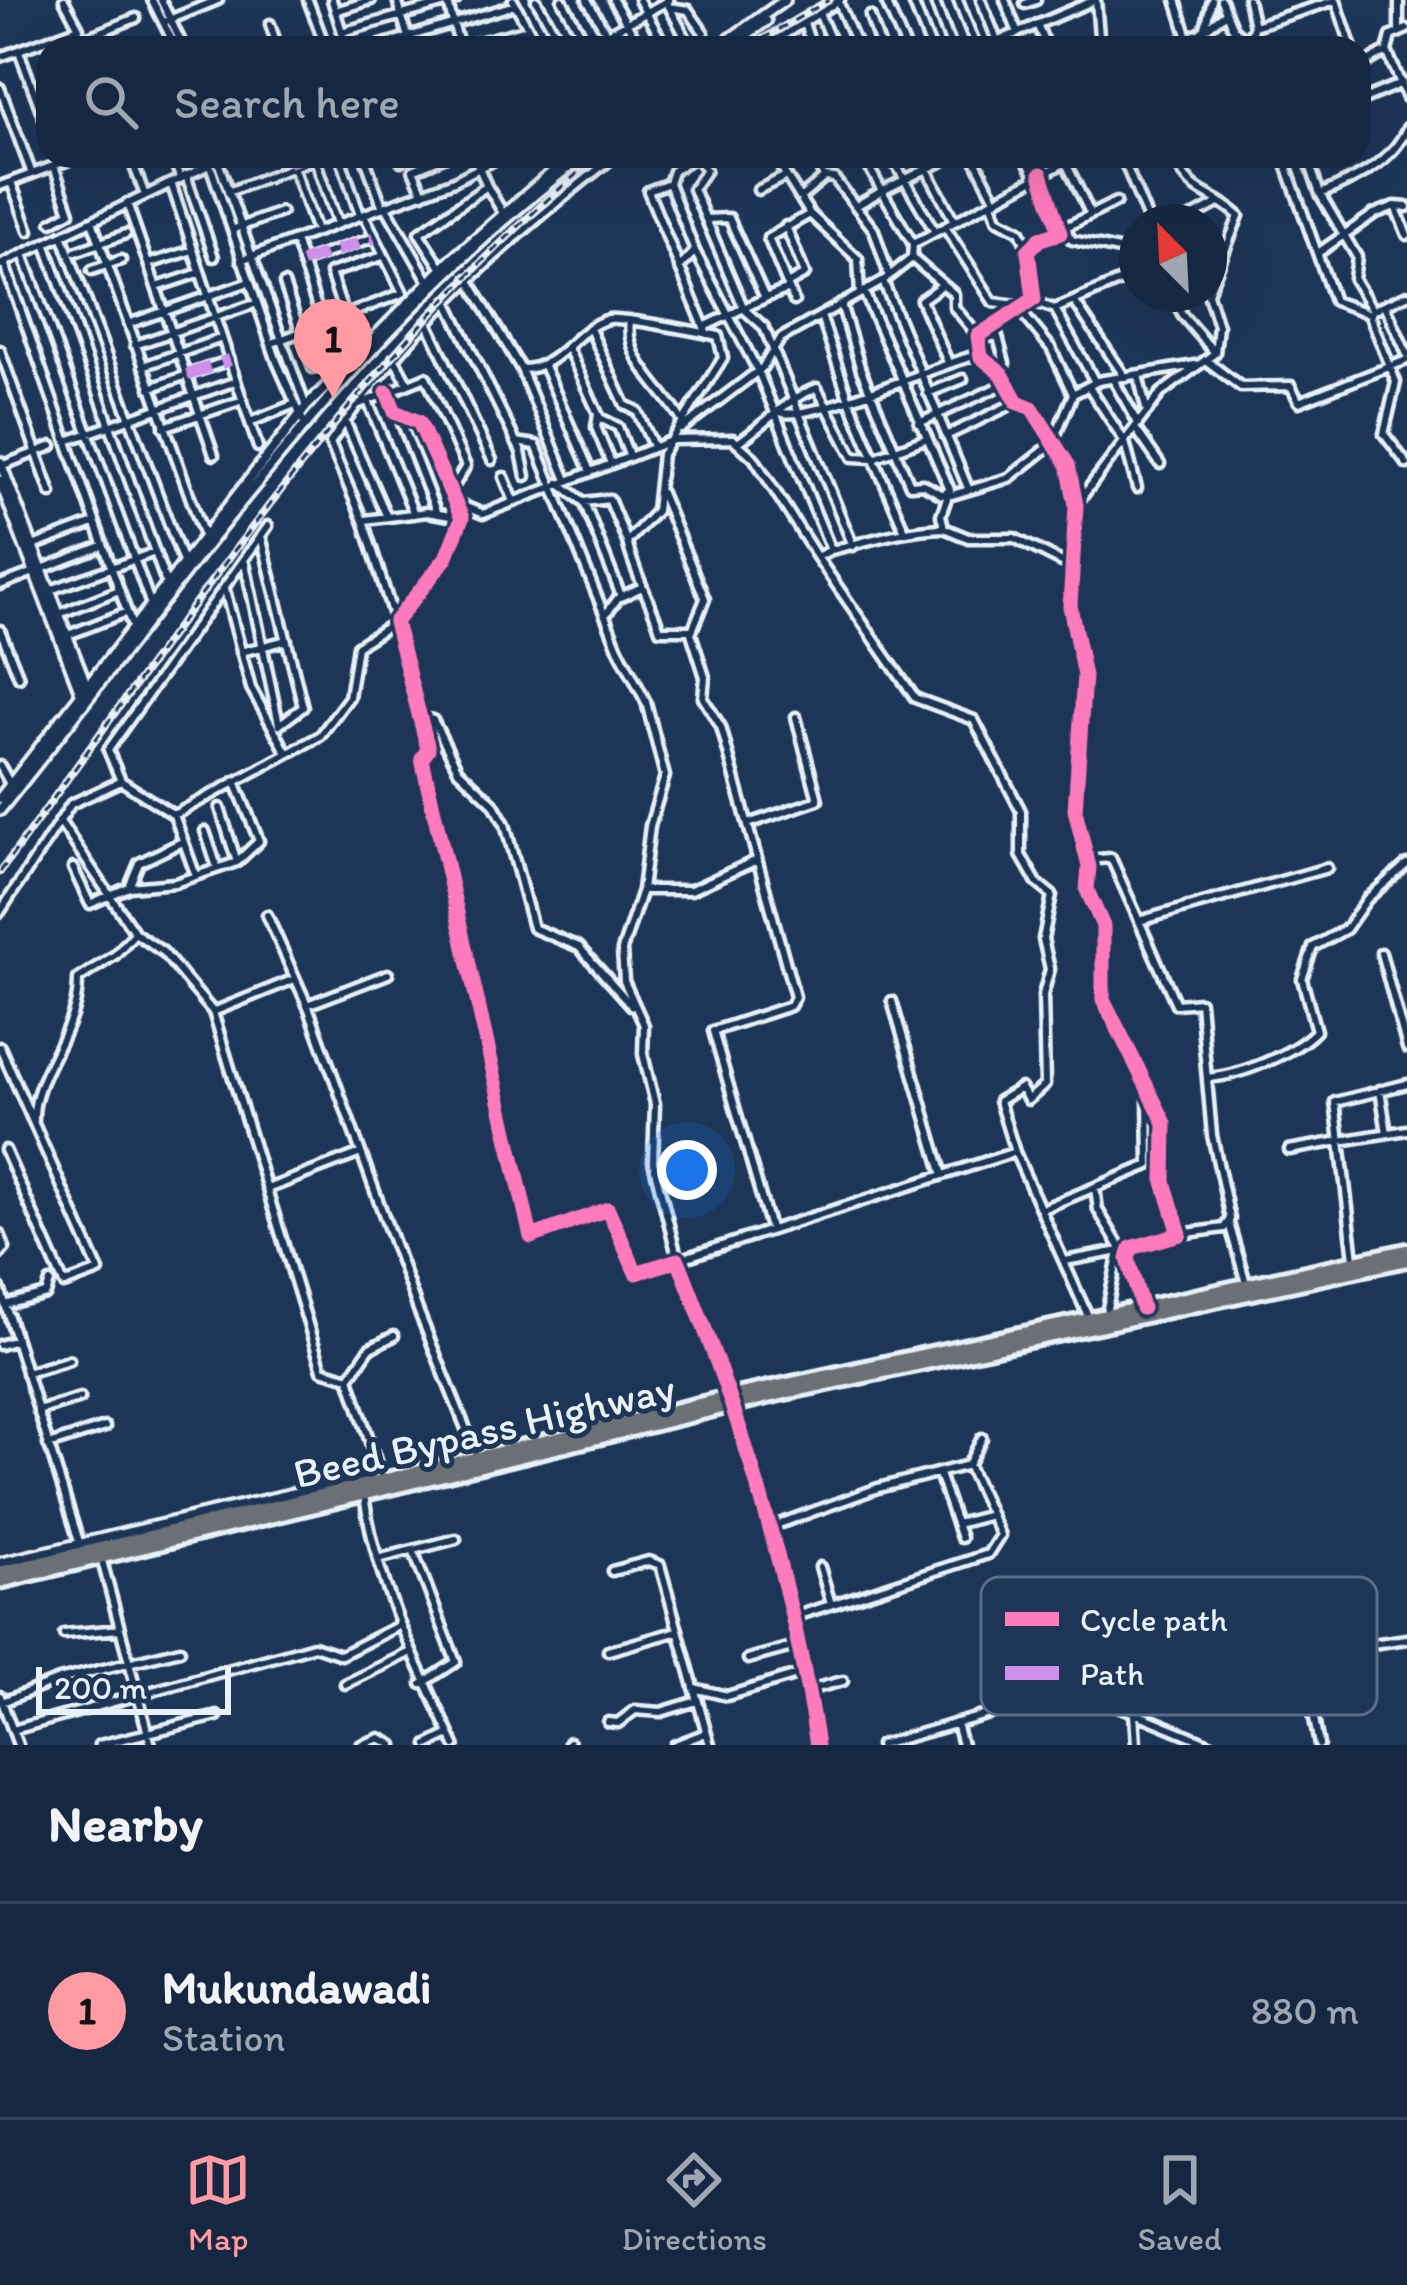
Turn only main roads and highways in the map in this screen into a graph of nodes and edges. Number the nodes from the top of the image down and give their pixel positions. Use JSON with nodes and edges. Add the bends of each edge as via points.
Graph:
{"nodes":[{"id":1,"x":1407,"y":1250,"type":"edge"},
{"id":2,"x":1407,"y":1260,"type":"edge"},
{"id":3,"x":734,"y":1401,"type":"junction"},
{"id":4,"x":386,"y":1482,"type":"junction"},
{"id":5,"x":100,"y":1554,"type":"junction"},
{"id":6,"x":0,"y":1568,"type":"edge"},
{"id":7,"x":0,"y":1584,"type":"edge"}],
"edges":[{"from":1,"to":3,"type":"highway","name":"Beed Bypass Highway"},
{"from":2,"to":3,"type":"highway","name":"Beed Bypass Highway"},
{"from":3,"to":4,"type":"highway","name":"Beed Bypass Highway"},
{"from":3,"to":4,"type":"highway","name":"Beed Bypass Highway"},
{"from":4,"to":5,"type":"highway","name":"Beed Bypass Highway"},
{"from":5,"to":6,"type":"highway","name":"Beed Bypass Highway","via":[[80,1546]]},
{"from":5,"to":7,"type":"highway","name":"Beed Bypass Highway"}]}
